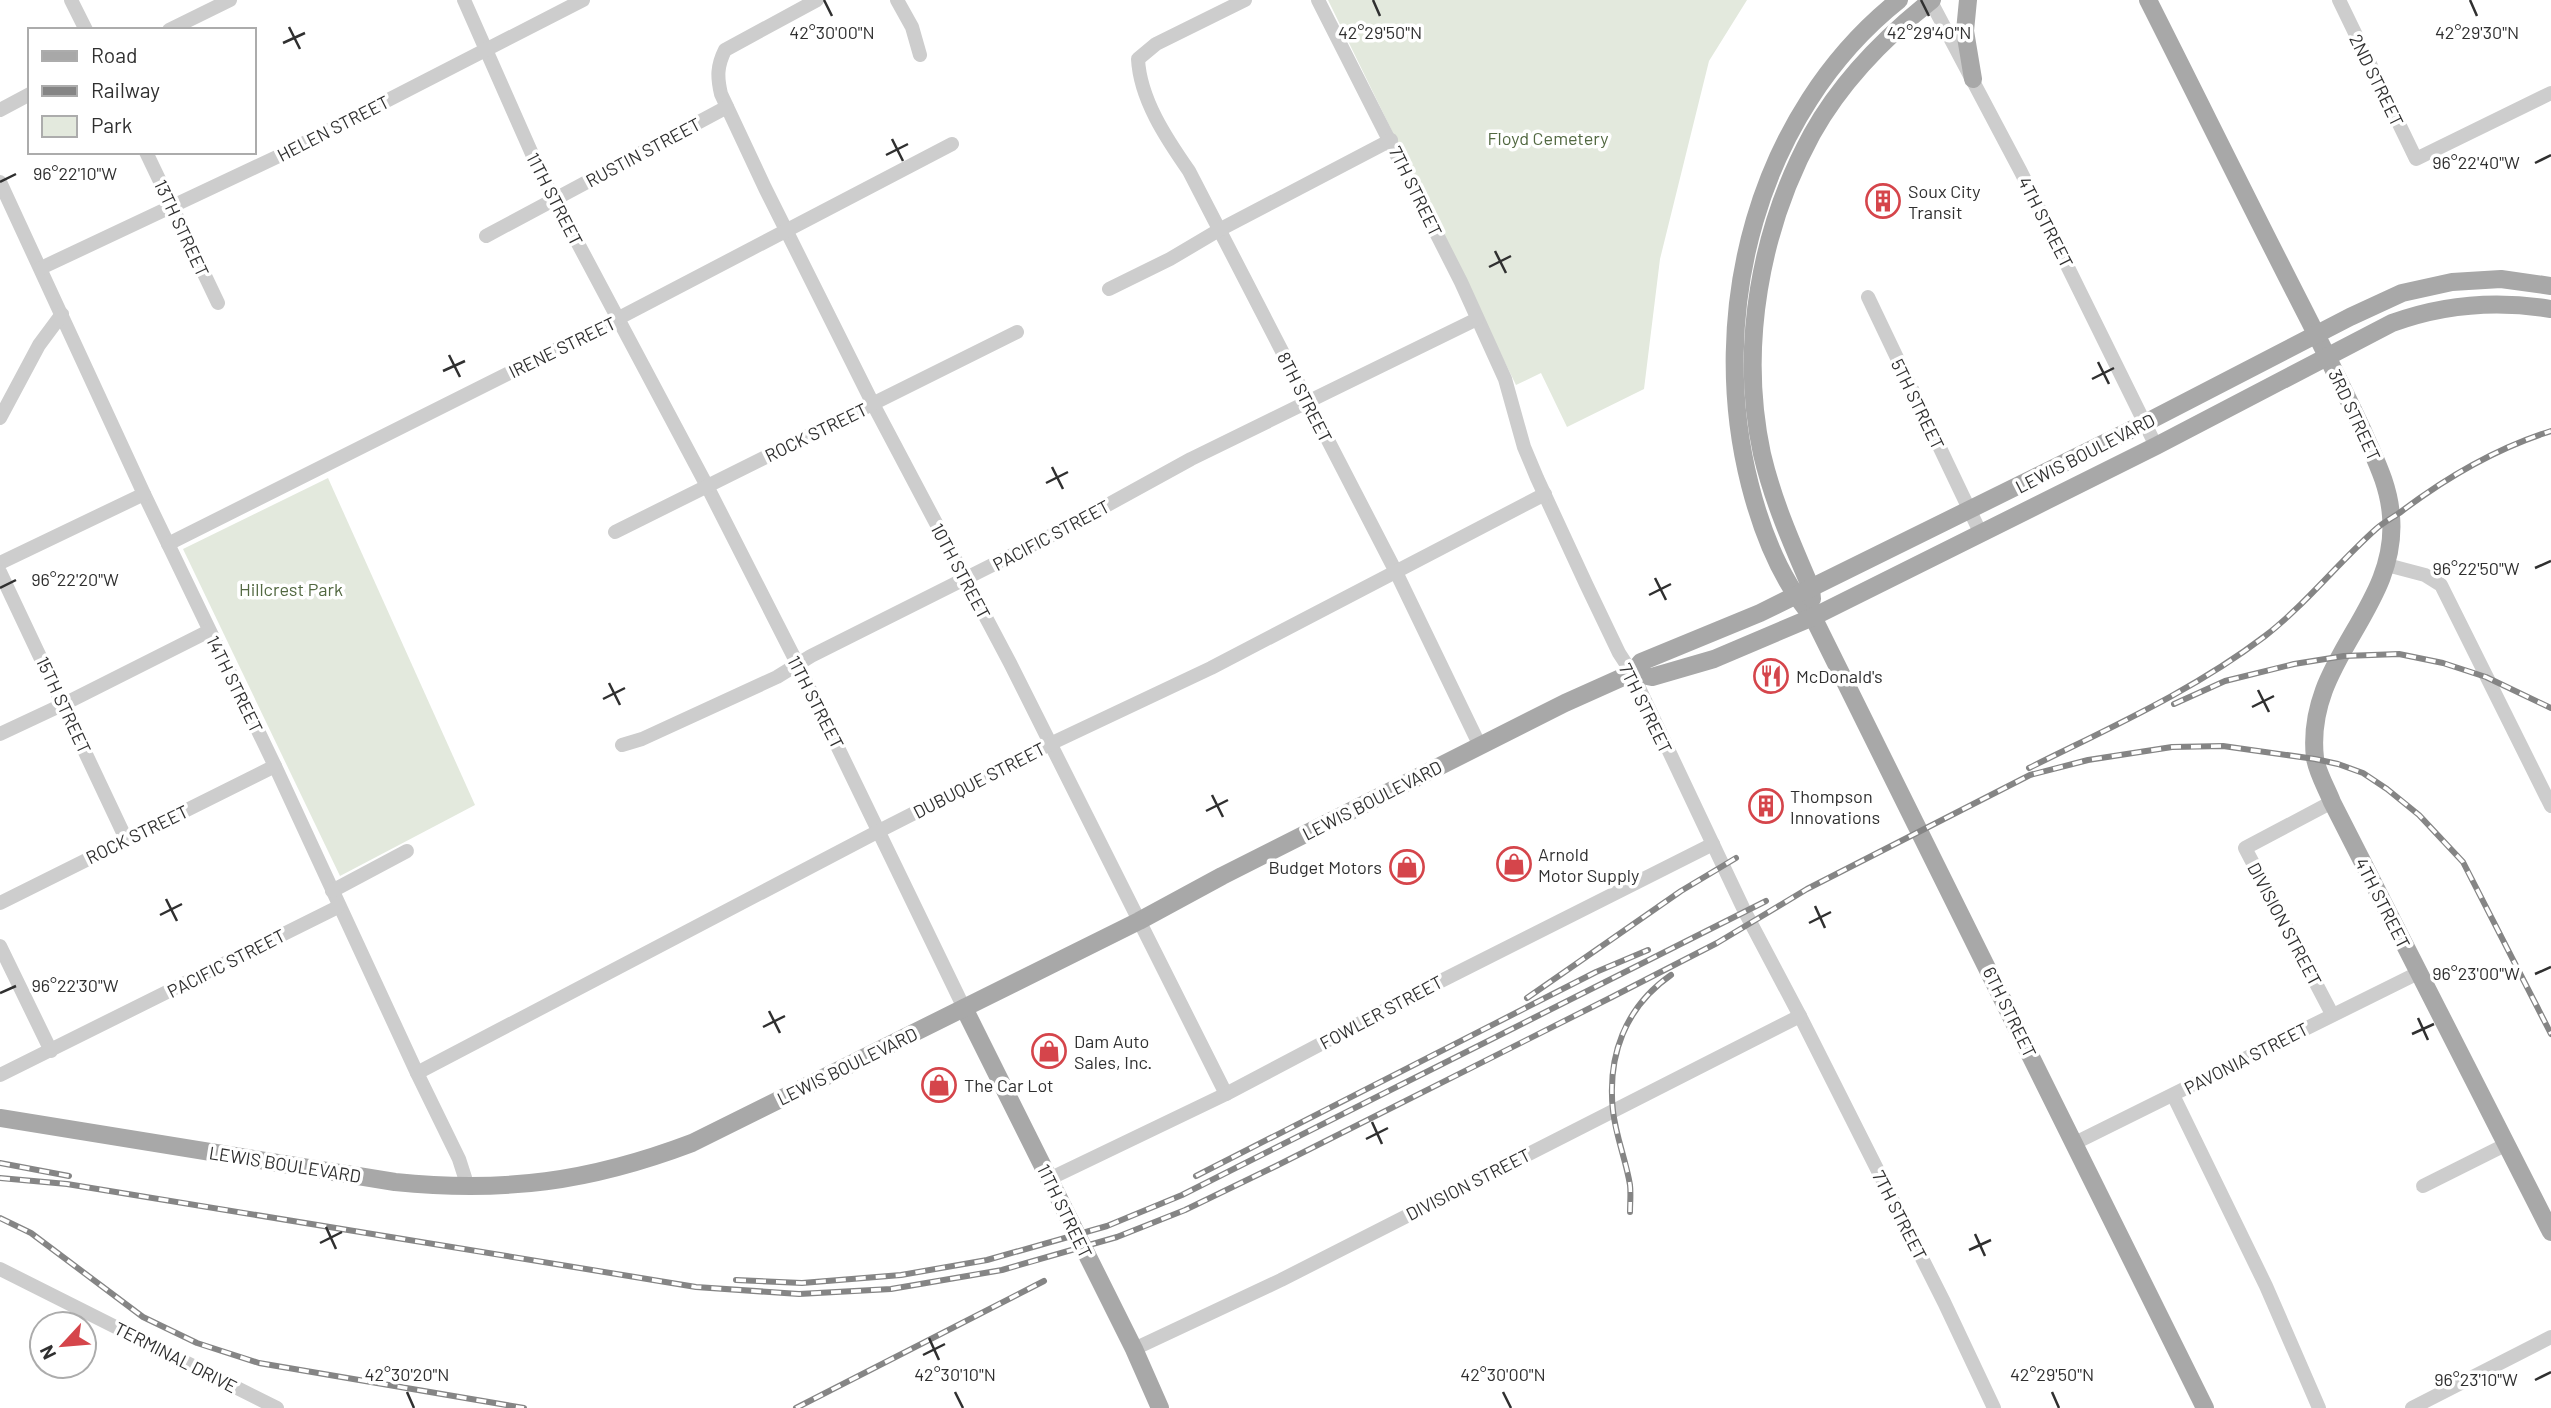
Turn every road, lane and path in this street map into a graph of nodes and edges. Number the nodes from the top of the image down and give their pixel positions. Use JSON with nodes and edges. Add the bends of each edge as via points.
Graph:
{"nodes":[{"id":1,"x":71,"y":0,"type":"edge"},
{"id":2,"x":230,"y":0,"type":"edge"},
{"id":3,"x":464,"y":0,"type":"edge"},
{"id":4,"x":583,"y":0,"type":"edge"},
{"id":5,"x":817,"y":0,"type":"edge"},
{"id":6,"x":897,"y":0,"type":"edge"},
{"id":7,"x":1245,"y":0,"type":"edge"},
{"id":8,"x":1318,"y":0,"type":"edge"},
{"id":9,"x":1899,"y":0,"type":"edge"},
{"id":10,"x":1931,"y":0,"type":"edge"},
{"id":11,"x":1968,"y":0,"type":"edge"},
{"id":12,"x":2148,"y":0,"type":"edge"},
{"id":13,"x":2339,"y":0,"type":"edge"},
{"id":14,"x":85,"y":28,"type":"edge"},
{"id":15,"x":173,"y":28,"type":"edge"},
{"id":16,"x":486,"y":50,"type":"junction"},
{"id":17,"x":920,"y":55,"type":"dead end"},
{"id":18,"x":1973,"y":79,"type":"junction"},
{"id":19,"x":2551,"y":93,"type":"edge"},
{"id":20,"x":28,"y":95,"type":"edge"},
{"id":21,"x":727,"y":107,"type":"junction"},
{"id":22,"x":0,"y":110,"type":"edge"},
{"id":23,"x":1391,"y":140,"type":"junction"},
{"id":24,"x":952,"y":144,"type":"dead end"},
{"id":25,"x":147,"y":154,"type":"edge"},
{"id":26,"x":0,"y":182,"type":"edge"},
{"id":27,"x":555,"y":198,"type":"junction"},
{"id":28,"x":172,"y":206,"type":"junction"},
{"id":29,"x":786,"y":230,"type":"junction"},
{"id":30,"x":1219,"y":230,"type":"junction"},
{"id":31,"x":486,"y":236,"type":"dead end"},
{"id":32,"x":41,"y":268,"type":"junction"},
{"id":33,"x":2551,"y":286,"type":"edge"},
{"id":34,"x":1109,"y":289,"type":"dead end"},
{"id":35,"x":1868,"y":297,"type":"dead end"},
{"id":36,"x":218,"y":303,"type":"dead end"},
{"id":37,"x":2551,"y":309,"type":"edge"},
{"id":38,"x":62,"y":314,"type":"junction"},
{"id":39,"x":617,"y":319,"type":"junction"},
{"id":40,"x":1477,"y":319,"type":"junction"},
{"id":41,"x":1017,"y":332,"type":"dead end"},
{"id":42,"x":2317,"y":334,"type":"junction"},
{"id":43,"x":2328,"y":357,"type":"junction"},
{"id":44,"x":1307,"y":402,"type":"junction"},
{"id":45,"x":873,"y":404,"type":"junction"},
{"id":46,"x":0,"y":418,"type":"edge"},
{"id":47,"x":2144,"y":423,"type":"junction"},
{"id":48,"x":2156,"y":446,"type":"junction"},
{"id":49,"x":706,"y":486,"type":"junction"},
{"id":50,"x":144,"y":494,"type":"junction"},
{"id":51,"x":1545,"y":494,"type":"junction"},
{"id":52,"x":1969,"y":510,"type":"junction"},
{"id":53,"x":615,"y":531,"type":"dead end"},
{"id":54,"x":1981,"y":534,"type":"junction"},
{"id":55,"x":168,"y":544,"type":"junction"},
{"id":56,"x":0,"y":563,"type":"edge"},
{"id":57,"x":2387,"y":565,"type":"junction"},
{"id":58,"x":0,"y":572,"type":"edge"},
{"id":59,"x":1396,"y":572,"type":"junction"},
{"id":60,"x":965,"y":580,"type":"junction"},
{"id":61,"x":1811,"y":588,"type":"junction"},
{"id":62,"x":1794,"y":596,"type":"junction"},
{"id":63,"x":1813,"y":617,"type":"junction"},
{"id":64,"x":209,"y":631,"type":"junction"},
{"id":65,"x":797,"y":665,"type":"junction"},
{"id":66,"x":1632,"y":673,"type":"junction"},
{"id":67,"x":64,"y":704,"type":"junction"},
{"id":68,"x":0,"y":734,"type":"edge"},
{"id":69,"x":1050,"y":744,"type":"junction"},
{"id":70,"x":622,"y":745,"type":"dead end"},
{"id":71,"x":1480,"y":746,"type":"junction"},
{"id":72,"x":275,"y":765,"type":"junction"},
{"id":73,"x":2332,"y":802,"type":"junction"},
{"id":74,"x":2551,"y":806,"type":"edge"},
{"id":75,"x":877,"y":832,"type":"junction"},
{"id":76,"x":126,"y":839,"type":"junction"},
{"id":77,"x":1713,"y":844,"type":"junction"},
{"id":78,"x":407,"y":851,"type":"dead end"},
{"id":79,"x":332,"y":891,"type":"junction"},
{"id":80,"x":0,"y":902,"type":"edge"},
{"id":81,"x":338,"y":907,"type":"junction"},
{"id":82,"x":1139,"y":921,"type":"junction"},
{"id":83,"x":0,"y":946,"type":"edge"},
{"id":84,"x":2418,"y":973,"type":"junction"},
{"id":85,"x":964,"y":1008,"type":"junction"},
{"id":86,"x":2332,"y":1014,"type":"junction"},
{"id":87,"x":1800,"y":1016,"type":"junction"},
{"id":88,"x":51,"y":1051,"type":"junction"},
{"id":89,"x":416,"y":1073,"type":"junction"},
{"id":90,"x":0,"y":1075,"type":"edge"},
{"id":91,"x":1226,"y":1094,"type":"junction"},
{"id":92,"x":2173,"y":1095,"type":"junction"},
{"id":93,"x":0,"y":1118,"type":"edge"},
{"id":94,"x":2075,"y":1143,"type":"junction"},
{"id":95,"x":2507,"y":1144,"type":"junction"},
{"id":96,"x":1049,"y":1179,"type":"junction"},
{"id":97,"x":2423,"y":1186,"type":"dead end"},
{"id":98,"x":468,"y":1187,"type":"junction"},
{"id":99,"x":2551,"y":1232,"type":"edge"},
{"id":100,"x":0,"y":1269,"type":"edge"},
{"id":101,"x":2551,"y":1338,"type":"edge"},
{"id":102,"x":1134,"y":1349,"type":"junction"},
{"id":103,"x":277,"y":1408,"type":"edge"},
{"id":104,"x":1160,"y":1408,"type":"edge"},
{"id":105,"x":1994,"y":1408,"type":"edge"},
{"id":106,"x":2205,"y":1408,"type":"edge"},
{"id":107,"x":2319,"y":1408,"type":"edge"},
{"id":108,"x":2412,"y":1408,"type":"edge"}],
"edges":[{"from":1,"to":14,"type":"street"},
{"from":2,"to":15,"type":"street"},
{"from":3,"to":16,"type":"street","name":"11TH STREET"},
{"from":4,"to":16,"type":"street","name":"HELEN STREET"},
{"from":5,"to":21,"type":"street","name":"10TH STREET","via":[[725,50],[717,78]]},
{"from":6,"to":17,"type":"street"},
{"from":7,"to":30,"type":"street","name":"8TH STREET","via":[[1156,44],[1138,58],[1149,101]]},
{"from":8,"to":23,"type":"street","name":"7TH STREET"},
{"from":9,"to":62,"type":"main road","name":"6TH STREET","via":[[1861,36],[1811,99],[1761,199],[1743,265],[1733,378],[1742,449],[1755,504]]},
{"from":10,"to":18,"type":"street","name":"4TH STREET"},
{"from":10,"to":61,"type":"main road","name":"6TH STREET","via":[[1876,50],[1813,133],[1782,203],[1760,278],[1753,352],[1762,450],[1785,528]]},
{"from":11,"to":18,"type":"main road","via":[[1965,31]]},
{"from":12,"to":42,"type":"main road","name":"3RD STREET"},
{"from":13,"to":19,"type":"street","name":"2ND STREET","via":[[2416,159]]},
{"from":16,"to":27,"type":"street","name":"11TH STREET"},
{"from":16,"to":28,"type":"street","name":"HELEN STREET"},
{"from":18,"to":47,"type":"street","name":"4TH STREET"},
{"from":20,"to":22,"type":"street"},
{"from":21,"to":27,"type":"street","name":"RUSTIN STREET"},
{"from":21,"to":29,"type":"street","name":"10TH STREET"},
{"from":23,"to":30,"type":"street"},
{"from":23,"to":40,"type":"street","name":"7TH STREET"},
{"from":24,"to":29,"type":"street","name":"IRENE STREET"},
{"from":25,"to":28,"type":"street","name":"13TH STREET"},
{"from":26,"to":32,"type":"street","name":"14TH STREET"},
{"from":27,"to":31,"type":"street","name":"RUSTIN STREET"},
{"from":27,"to":39,"type":"street","name":"11TH STREET"},
{"from":28,"to":32,"type":"street","name":"HELEN STREET"},
{"from":28,"to":36,"type":"street","name":"13TH STREET"},
{"from":29,"to":39,"type":"street","name":"IRENE STREET"},
{"from":29,"to":45,"type":"street","name":"10TH STREET"},
{"from":30,"to":34,"type":"street"},
{"from":30,"to":44,"type":"street","name":"8TH STREET"},
{"from":32,"to":38,"type":"street","name":"14TH STREET"},
{"from":33,"to":42,"type":"main road","name":"LEWIS BOULEVARD","via":[[2501,279],[2452,282],[2402,293]]},
{"from":35,"to":52,"type":"street","name":"5TH STREET"},
{"from":37,"to":43,"type":"main road","name":"LEWIS BOULEVARD","via":[[2485,303],[2417,314]]},
{"from":38,"to":46,"type":"street","via":[[39,345]]},
{"from":38,"to":50,"type":"street","name":"14TH STREET"},
{"from":39,"to":49,"type":"street","name":"11TH STREET"},
{"from":39,"to":55,"type":"street","name":"IRENE STREET"},
{"from":40,"to":44,"type":"street","name":"PACIFIC STREET"},
{"from":40,"to":51,"type":"street","name":"7TH STREET","via":[[1505,379],[1524,447]]},
{"from":41,"to":45,"type":"street","name":"ROCK STREET"},
{"from":42,"to":43,"type":"main road","name":"3RD STREET"},
{"from":42,"to":47,"type":"main road","name":"LEWIS BOULEVARD"},
{"from":43,"to":48,"type":"main road","name":"LEWIS BOULEVARD"},
{"from":43,"to":57,"type":"main road","name":"3RD STREET","via":[[2390,499],[2392,534]]},
{"from":44,"to":59,"type":"street","name":"8TH STREET"},
{"from":44,"to":60,"type":"street","name":"PACIFIC STREET"},
{"from":45,"to":49,"type":"street","name":"ROCK STREET"},
{"from":45,"to":60,"type":"street","name":"10TH STREET"},
{"from":47,"to":48,"type":"street","name":"4TH STREET"},
{"from":47,"to":52,"type":"main road","name":"LEWIS BOULEVARD"},
{"from":48,"to":54,"type":"main road","name":"LEWIS BOULEVARD"},
{"from":49,"to":53,"type":"street","name":"ROCK STREET"},
{"from":49,"to":65,"type":"street","name":"11TH STREET"},
{"from":50,"to":55,"type":"street","name":"14TH STREET"},
{"from":50,"to":56,"type":"street"},
{"from":51,"to":59,"type":"street","name":"DUBUQUE STREET"},
{"from":51,"to":66,"type":"street","name":"7TH STREET"},
{"from":52,"to":54,"type":"street","name":"5TH STREET"},
{"from":52,"to":61,"type":"main road","name":"LEWIS BOULEVARD"},
{"from":54,"to":63,"type":"main road","name":"LEWIS BOULEVARD"},
{"from":55,"to":64,"type":"street","name":"14TH STREET"},
{"from":57,"to":73,"type":"main road","name":"4TH STREET","via":[[2379,588],[2325,682],[2317,711],[2315,759]]},
{"from":57,"to":74,"type":"street","via":[[2425,575],[2441,585]]},
{"from":58,"to":67,"type":"street","name":"15TH STREET"},
{"from":59,"to":69,"type":"street","name":"DUBUQUE STREET","via":[[1212,668]]},
{"from":59,"to":71,"type":"street","name":"8TH STREET"},
{"from":60,"to":65,"type":"street","name":"PACIFIC STREET"},
{"from":60,"to":69,"type":"street","name":"10TH STREET"},
{"from":61,"to":62,"type":"main road","name":"LEWIS BOULEVARD"},
{"from":61,"to":63,"type":"main road","name":"6TH STREET"},
{"from":62,"to":63,"type":"main road","name":"6TH STREET"},
{"from":62,"to":66,"type":"main road","name":"LEWIS BOULEVARD","via":[[1641,662]]},
{"from":63,"to":66,"type":"main road","name":"LEWIS BOULEVARD","via":[[1714,659],[1652,677]]},
{"from":63,"to":94,"type":"main road","name":"6TH STREET"},
{"from":64,"to":67,"type":"street"},
{"from":64,"to":72,"type":"street","name":"14TH STREET"},
{"from":65,"to":70,"type":"street","name":"PACIFIC STREET"},
{"from":65,"to":75,"type":"street","name":"11TH STREET"},
{"from":66,"to":71,"type":"main road","name":"LEWIS BOULEVARD"},
{"from":66,"to":77,"type":"street","name":"7TH STREET"},
{"from":67,"to":68,"type":"street"},
{"from":67,"to":76,"type":"street","name":"15TH STREET"},
{"from":69,"to":75,"type":"street","name":"DUBUQUE STREET"},
{"from":69,"to":82,"type":"street","name":"10TH STREET"},
{"from":71,"to":82,"type":"main road","name":"LEWIS BOULEVARD"},
{"from":72,"to":76,"type":"street","name":"ROCK STREET"},
{"from":72,"to":79,"type":"street","name":"14TH STREET"},
{"from":73,"to":84,"type":"main road","name":"4TH STREET"},
{"from":73,"to":86,"type":"street","name":"DIVISION STREET","via":[[2245,848]]},
{"from":75,"to":85,"type":"street","name":"11TH STREET"},
{"from":75,"to":89,"type":"street","name":"DUBUQUE STREET"},
{"from":76,"to":80,"type":"street","name":"ROCK STREET"},
{"from":77,"to":87,"type":"street","name":"7TH STREET"},
{"from":77,"to":91,"type":"street","name":"FOWLER STREET"},
{"from":78,"to":79,"type":"street"},
{"from":79,"to":81,"type":"street","name":"14TH STREET"},
{"from":81,"to":88,"type":"street","name":"PACIFIC STREET"},
{"from":81,"to":89,"type":"street","name":"14TH STREET"},
{"from":82,"to":85,"type":"main road","name":"LEWIS BOULEVARD"},
{"from":82,"to":91,"type":"street","name":"10TH STREET"},
{"from":83,"to":88,"type":"street"},
{"from":84,"to":86,"type":"street","name":"PAVONIA STREET"},
{"from":84,"to":95,"type":"main road","name":"4TH STREET"},
{"from":85,"to":96,"type":"main road","name":"11TH STREET"},
{"from":85,"to":98,"type":"main road","name":"LEWIS BOULEVARD","via":[[651,1159],[569,1179]]},
{"from":86,"to":92,"type":"street","name":"PAVONIA STREET"},
{"from":87,"to":102,"type":"street","name":"DIVISION STREET","via":[[1281,1280]]},
{"from":87,"to":105,"type":"street","name":"7TH STREET"},
{"from":88,"to":90,"type":"street","name":"PACIFIC STREET"},
{"from":89,"to":98,"type":"street","name":"14TH STREET","via":[[459,1158]]},
{"from":91,"to":96,"type":"street","name":"FOWLER STREET"},
{"from":92,"to":94,"type":"street","name":"PAVONIA STREET"},
{"from":92,"to":107,"type":"street","via":[[2266,1286]]},
{"from":93,"to":98,"type":"main road","name":"LEWIS BOULEVARD","via":[[395,1182]]},
{"from":94,"to":106,"type":"main road","name":"6TH STREET"},
{"from":95,"to":97,"type":"street"},
{"from":95,"to":99,"type":"main road","name":"4TH STREET"},
{"from":96,"to":102,"type":"main road","name":"11TH STREET"},
{"from":100,"to":103,"type":"street","name":"TERMINAL DRIVE"},
{"from":101,"to":108,"type":"street"},
{"from":102,"to":104,"type":"main road","name":"11TH STREET"}]}
